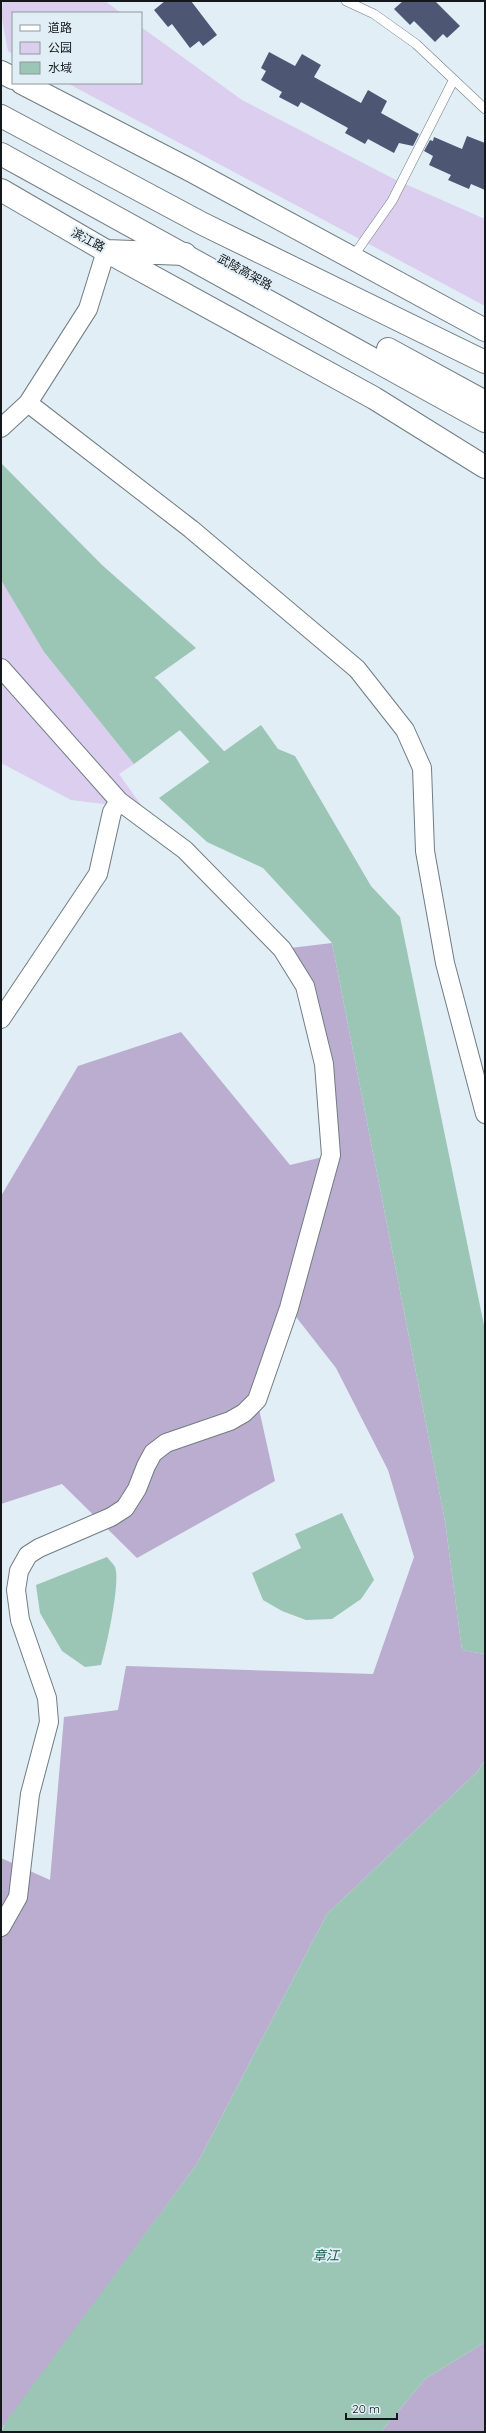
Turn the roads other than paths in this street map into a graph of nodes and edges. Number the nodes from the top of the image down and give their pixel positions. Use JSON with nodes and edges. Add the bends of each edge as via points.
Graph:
{"nodes":[{"id":1,"x":346,"y":1,"type":"edge"},
{"id":2,"x":1,"y":72,"type":"edge"},
{"id":3,"x":12,"y":78,"type":"edge"},
{"id":4,"x":453,"y":81,"type":"junction"},
{"id":5,"x":24,"y":84,"type":"edge"},
{"id":6,"x":485,"y":109,"type":"edge"},
{"id":7,"x":5,"y":118,"type":"edge"},
{"id":8,"x":1,"y":151,"type":"edge"},
{"id":9,"x":1,"y":154,"type":"edge"},
{"id":10,"x":1,"y":190,"type":"edge"},
{"id":11,"x":106,"y":251,"type":"junction"},
{"id":12,"x":185,"y":254,"type":"junction"},
{"id":13,"x":352,"y":258,"type":"junction"},
{"id":14,"x":485,"y":330,"type":"edge"},
{"id":15,"x":485,"y":362,"type":"edge"},
{"id":16,"x":485,"y":375,"type":"edge"},
{"id":17,"x":485,"y":402,"type":"edge"},
{"id":18,"x":28,"y":403,"type":"junction"},
{"id":19,"x":485,"y":421,"type":"edge"},
{"id":20,"x":1,"y":428,"type":"edge"},
{"id":21,"x":485,"y":467,"type":"edge"},
{"id":22,"x":1,"y":668,"type":"edge"},
{"id":23,"x":119,"y":801,"type":"junction"},
{"id":24,"x":1,"y":1019,"type":"edge"},
{"id":25,"x":485,"y":1114,"type":"edge"},
{"id":26,"x":1,"y":1927,"type":"edge"}],
"edges":[{"from":1,"to":4,"type":"lane","via":[[374,14],[416,44]]},
{"from":2,"to":3,"type":"main road"},
{"from":4,"to":6,"type":"lane"},
{"from":4,"to":13,"type":"lane","via":[[392,200]]},
{"from":5,"to":13,"type":"main road"},
{"from":7,"to":15,"type":"main road","via":[[203,224]]},
{"from":7,"to":16,"type":"main road","name":"武陵高架路"},
{"from":8,"to":17,"type":"main road","name":"武陵高架路","via":[[153,222]]},
{"from":9,"to":12,"type":"main road"},
{"from":10,"to":11,"type":"main road","name":"滨江路"},
{"from":11,"to":12,"type":"main road","name":"滨江路"},
{"from":11,"to":18,"type":"street","via":[[88,309]]},
{"from":11,"to":21,"type":"main road","via":[[374,398]]},
{"from":12,"to":19,"type":"main road"},
{"from":13,"to":14,"type":"main road"},
{"from":18,"to":20,"type":"street"},
{"from":18,"to":25,"type":"street","via":[[191,529],[357,669],[405,730],[422,768],[425,850],[444,956]]},
{"from":22,"to":23,"type":"street"},
{"from":23,"to":24,"type":"street","via":[[112,812],[98,874]]},
{"from":23,"to":26,"type":"street","via":[[185,850],[282,949],[304,986],[324,1064],[331,1155],[289,1308],[257,1400],[244,1413],[230,1421],[166,1443],[153,1453],[137,1489],[124,1508],[111,1517],[39,1548],[28,1555],[19,1571],[16,1590],[20,1620],[47,1698],[49,1722],[30,1794],[18,1897]]}]}
